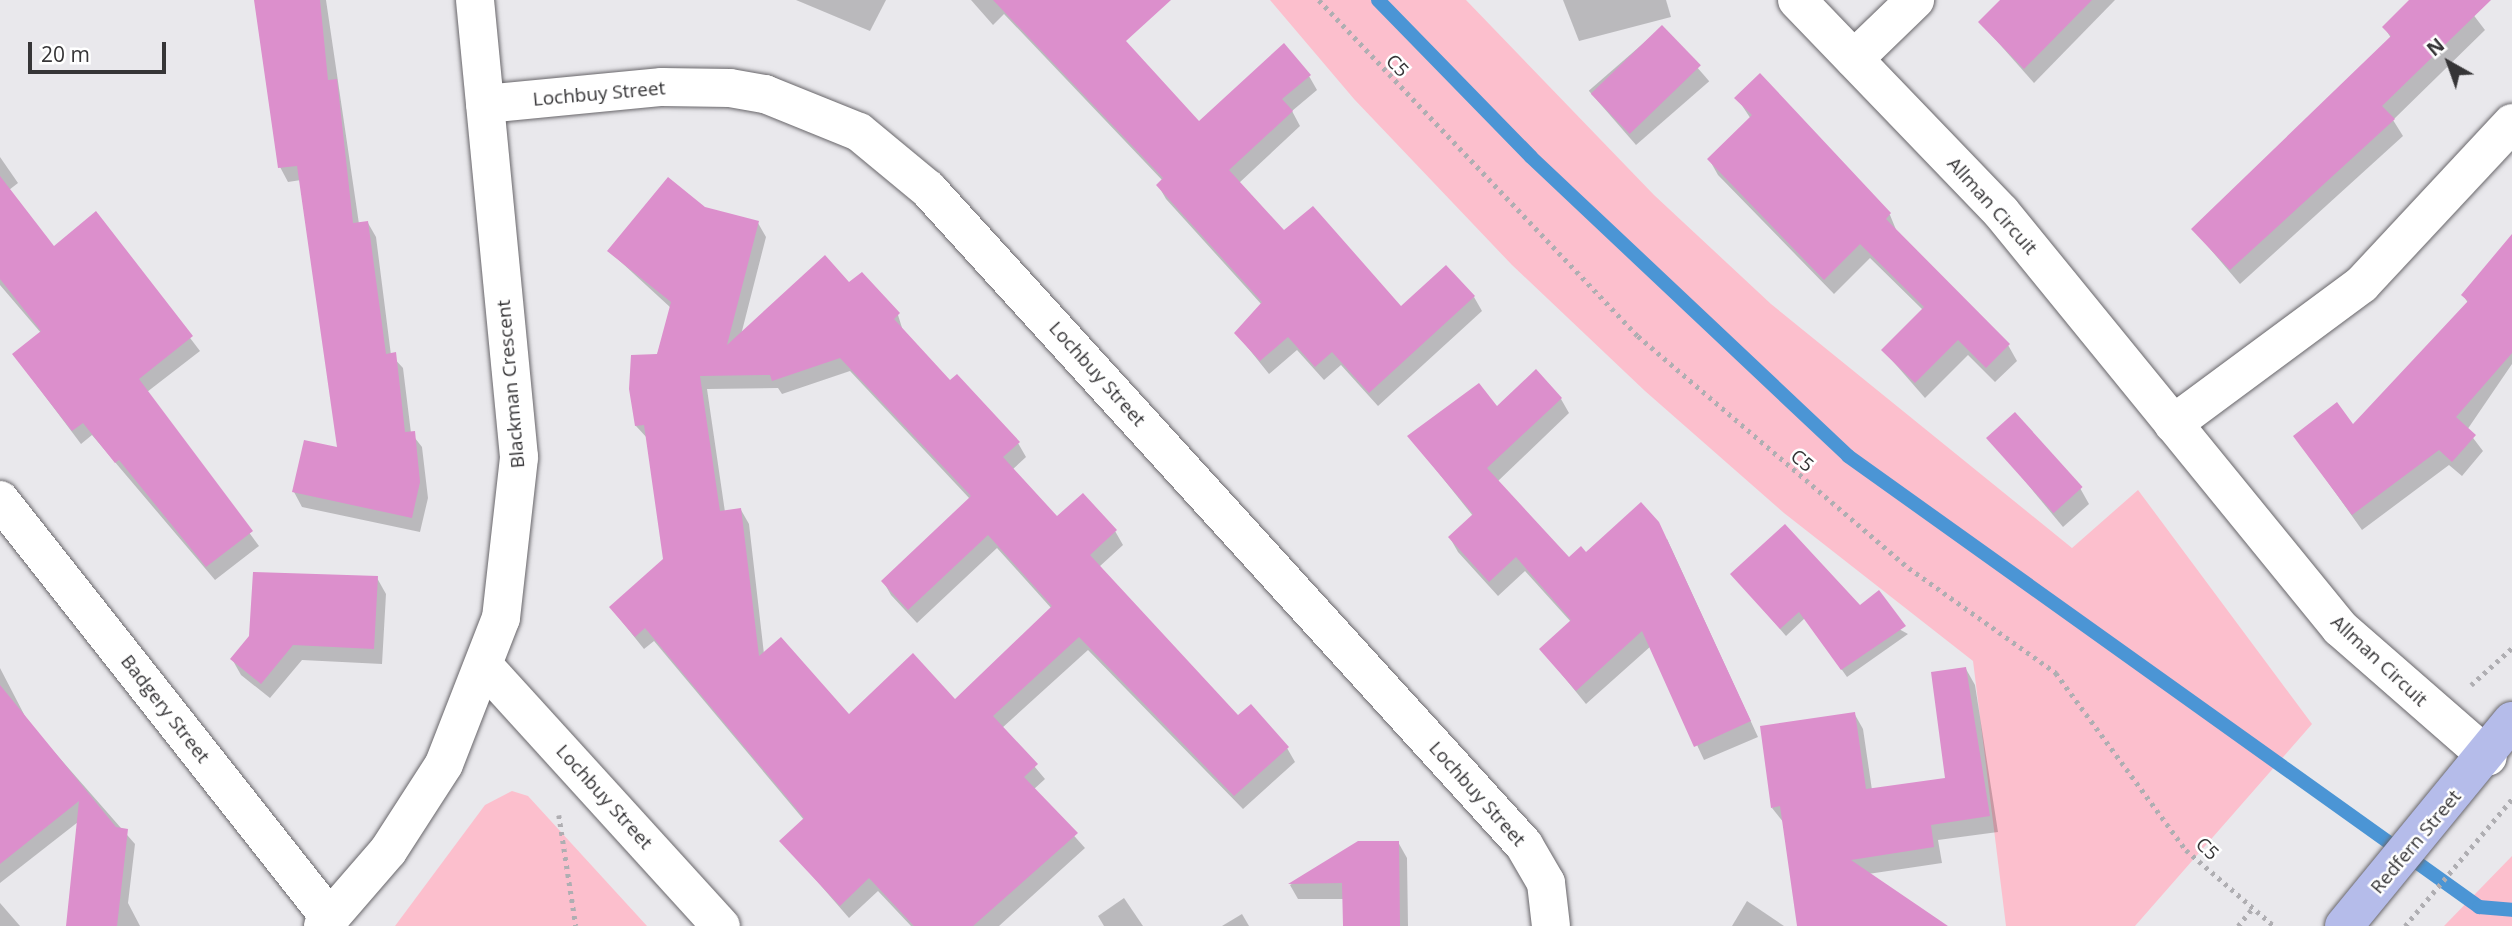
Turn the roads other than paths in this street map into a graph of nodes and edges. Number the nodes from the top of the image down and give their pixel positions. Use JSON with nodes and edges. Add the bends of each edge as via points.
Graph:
{"nodes":[{"id":1,"x":475,"y":0,"type":"edge"},
{"id":2,"x":1797,"y":0,"type":"edge"},
{"id":3,"x":1915,"y":0,"type":"edge"},
{"id":4,"x":1854,"y":59,"type":"junction"},
{"id":5,"x":485,"y":104,"type":"junction"},
{"id":6,"x":2512,"y":123,"type":"edge"},
{"id":7,"x":2173,"y":424,"type":"junction"},
{"id":8,"x":0,"y":500,"type":"edge"},
{"id":9,"x":486,"y":668,"type":"junction"},
{"id":10,"x":2512,"y":721,"type":"edge"},
{"id":11,"x":2500,"y":747,"type":"edge"},
{"id":12,"x":2355,"y":913,"type":"edge"},
{"id":13,"x":326,"y":922,"type":"edge"},
{"id":14,"x":721,"y":926,"type":"edge"},
{"id":15,"x":1551,"y":926,"type":"edge"}],
"edges":[{"from":1,"to":5,"type":"street","name":"Blackman Crescent"},
{"from":2,"to":4,"type":"street","name":"Allman Circuit"},
{"from":3,"to":4,"type":"street"},
{"from":4,"to":7,"type":"street","name":"Allman Circuit","via":[[2001,212]]},
{"from":5,"to":9,"type":"street","name":"Blackman Crescent","via":[[519,457],[505,591]]},
{"from":5,"to":15,"type":"street","name":"Lochbuy Street","via":[[662,87],[730,88],[765,94],[859,132],[928,189],[1524,845],[1546,883]]},
{"from":6,"to":7,"type":"street","via":[[2362,284]]},
{"from":7,"to":11,"type":"street","name":"Allman Circuit","via":[[2340,628],[2446,723]]},
{"from":8,"to":13,"type":"street","name":"Badgery Street"},
{"from":9,"to":13,"type":"street","name":"Blackman Crescent","via":[[444,764],[388,850]]},
{"from":9,"to":14,"type":"street","name":"Lochbuy Street"},
{"from":10,"to":11,"type":"main road","name":"Redfern Street"},
{"from":11,"to":12,"type":"main road","name":"Redfern Street"}]}
